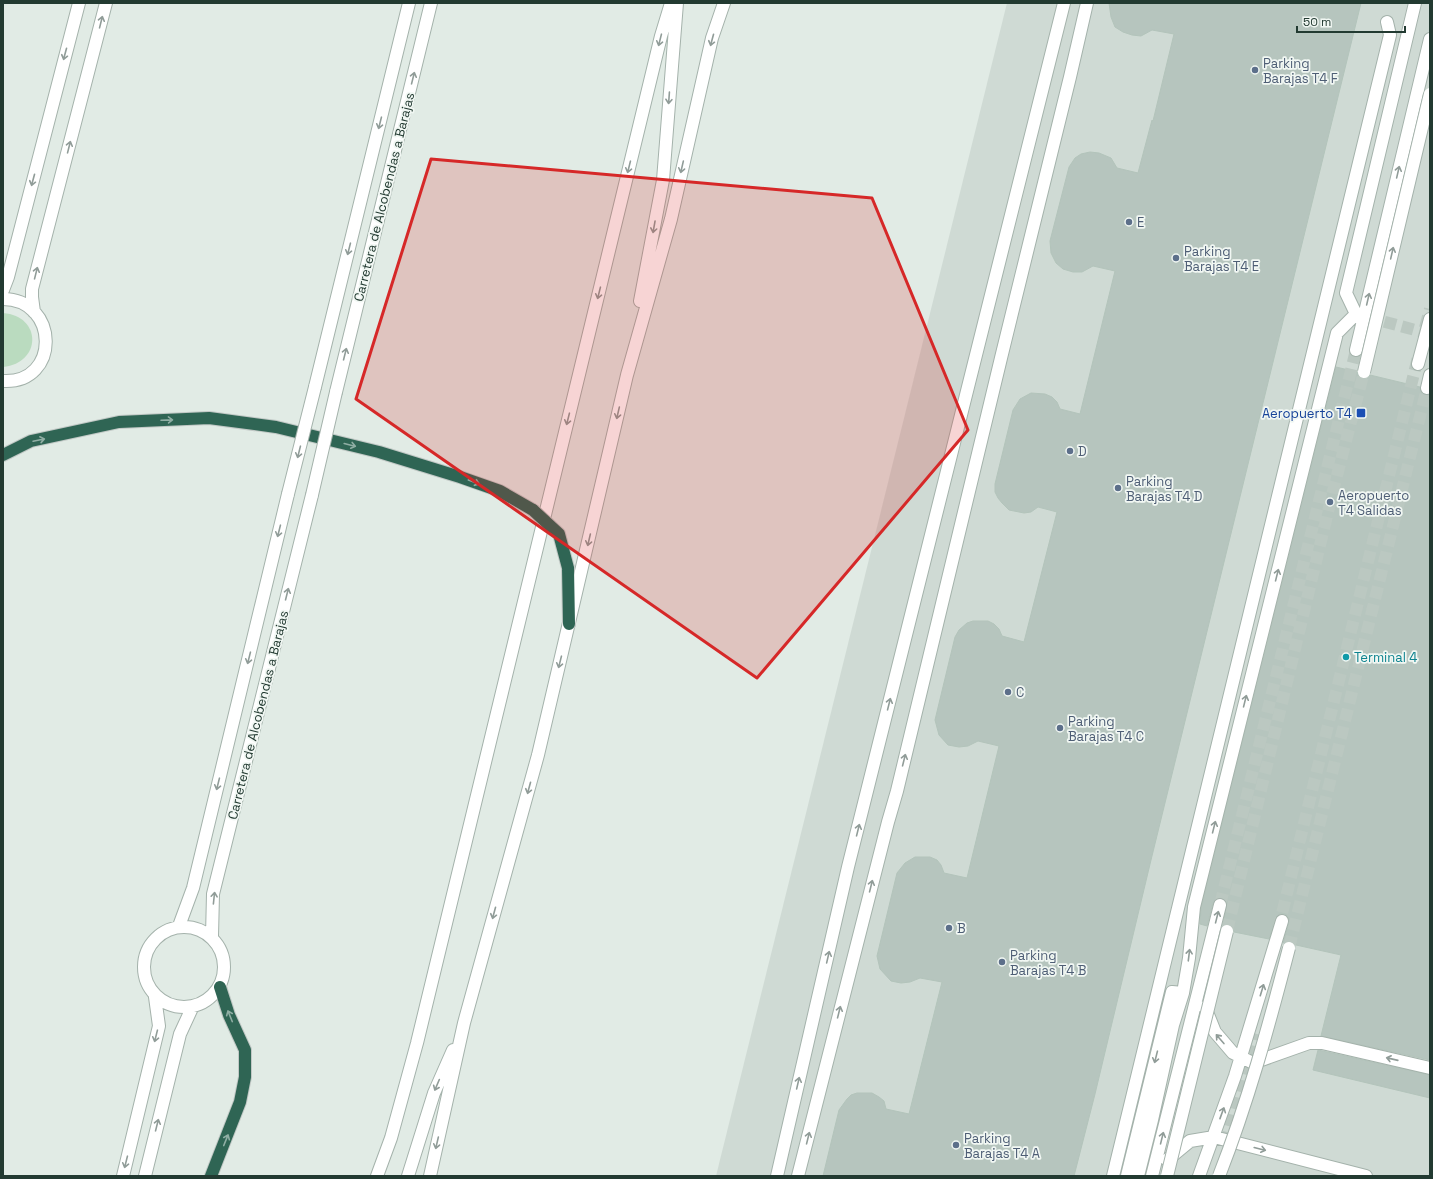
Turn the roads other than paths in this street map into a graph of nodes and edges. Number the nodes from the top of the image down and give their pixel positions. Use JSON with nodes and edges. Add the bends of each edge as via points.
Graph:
{"nodes":[{"id":1,"x":79,"y":3,"type":"edge"},
{"id":2,"x":106,"y":3,"type":"edge"},
{"id":3,"x":409,"y":3,"type":"edge"},
{"id":4,"x":431,"y":3,"type":"edge"},
{"id":5,"x":671,"y":3,"type":"edge"},
{"id":6,"x":677,"y":3,"type":"edge"},
{"id":7,"x":724,"y":3,"type":"edge"},
{"id":8,"x":1064,"y":3,"type":"edge"},
{"id":9,"x":1086,"y":3,"type":"edge"},
{"id":10,"x":1415,"y":3,"type":"edge"},
{"id":11,"x":1387,"y":22,"type":"dead end"},
{"id":12,"x":1430,"y":39,"type":"edge"},
{"id":13,"x":1430,"y":94,"type":"edge"},
{"id":14,"x":3,"y":290,"type":"edge"},
{"id":15,"x":3,"y":299,"type":"edge"},
{"id":16,"x":34,"y":312,"type":"junction"},
{"id":17,"x":1430,"y":319,"type":"tunnel mouth"},
{"id":18,"x":1356,"y":350,"type":"tunnel mouth"},
{"id":19,"x":1418,"y":364,"type":"tunnel mouth"},
{"id":20,"x":1364,"y":372,"type":"tunnel mouth"},
{"id":21,"x":627,"y":375,"type":"junction"},
{"id":22,"x":1430,"y":375,"type":"edge"},
{"id":23,"x":3,"y":381,"type":"edge"},
{"id":24,"x":1427,"y":388,"type":"dead end"},
{"id":25,"x":3,"y":455,"type":"edge"},
{"id":26,"x":569,"y":624,"type":"junction"},
{"id":27,"x":1220,"y":906,"type":"tunnel mouth"},
{"id":28,"x":1282,"y":921,"type":"tunnel mouth"},
{"id":29,"x":179,"y":926,"type":"junction"},
{"id":30,"x":1227,"y":931,"type":"tunnel mouth"},
{"id":31,"x":212,"y":936,"type":"junction"},
{"id":32,"x":1289,"y":948,"type":"tunnel mouth"},
{"id":33,"x":220,"y":987,"type":"junction"},
{"id":34,"x":1178,"y":992,"type":"junction"},
{"id":35,"x":1198,"y":992,"type":"junction"},
{"id":36,"x":155,"y":997,"type":"junction"},
{"id":37,"x":192,"y":1008,"type":"junction"},
{"id":38,"x":464,"y":1023,"type":"junction"},
{"id":39,"x":1241,"y":1058,"type":"junction"},
{"id":40,"x":1430,"y":1068,"type":"edge"},
{"id":41,"x":1214,"y":1137,"type":"junction"},
{"id":42,"x":122,"y":1176,"type":"edge"},
{"id":43,"x":145,"y":1176,"type":"edge"},
{"id":44,"x":211,"y":1176,"type":"edge"},
{"id":45,"x":377,"y":1176,"type":"edge"},
{"id":46,"x":408,"y":1176,"type":"edge"},
{"id":47,"x":430,"y":1176,"type":"edge"},
{"id":48,"x":777,"y":1176,"type":"edge"},
{"id":49,"x":798,"y":1176,"type":"edge"},
{"id":50,"x":1113,"y":1176,"type":"edge"},
{"id":51,"x":1127,"y":1176,"type":"edge"},
{"id":52,"x":1138,"y":1176,"type":"edge"},
{"id":53,"x":1153,"y":1176,"type":"edge"},
{"id":54,"x":1167,"y":1176,"type":"edge"},
{"id":55,"x":1199,"y":1176,"type":"edge"},
{"id":56,"x":1219,"y":1176,"type":"edge"},
{"id":57,"x":1366,"y":1176,"type":"edge"}],
"edges":[{"from":1,"to":14,"type":"street","one_way":true},
{"from":16,"to":2,"type":"street","one_way":true,"via":[[32,289]]},
{"from":3,"to":29,"type":"street","name":"Carretera de Alcobendas a Barajas","one_way":true,"bridge":true,"via":[[193,888]]},
{"from":31,"to":4,"type":"street","name":"Carretera de Alcobendas a Barajas","one_way":true,"bridge":true,"via":[[213,894]]},
{"from":5,"to":45,"type":"street","one_way":true,"via":[[660,36],[417,1043],[391,1138]]},
{"from":6,"to":21,"type":"street","one_way":true,"via":[[662,180]]},
{"from":7,"to":21,"type":"street","one_way":true,"via":[[712,38],[670,219]]},
{"from":48,"to":8,"type":"street","one_way":true,"via":[[848,867]]},
{"from":49,"to":9,"type":"street","one_way":true,"via":[[900,776]]},
{"from":34,"to":10,"type":"street","one_way":true,"via":[[1189,958],[1194,907],[1337,333],[1356,314],[1346,293]]},
{"from":11,"to":50,"type":"street","via":[[1390,35]]},
{"from":18,"to":12,"type":"street","one_way":true},
{"from":20,"to":13,"type":"street","one_way":true,"bridge":true},
{"from":15,"to":16,"type":"street","via":[[19,301]]},
{"from":16,"to":23,"type":"street","via":[[46,333],[43,357],[35,369],[25,376]]},
{"from":17,"to":19,"type":"street"},
{"from":21,"to":26,"type":"street","one_way":true},
{"from":22,"to":24,"type":"street"},
{"from":25,"to":26,"type":"highway","one_way":true,"bridge":true,"via":[[31,441],[119,422],[209,418],[276,427],[379,452],[500,491],[533,510],[559,534],[568,568]]},
{"from":26,"to":38,"type":"street","one_way":true,"via":[[538,755]]},
{"from":35,"to":27,"type":"street","one_way":true},
{"from":39,"to":28,"type":"street","one_way":true},
{"from":29,"to":31,"type":"street","via":[[196,928]]},
{"from":29,"to":36,"type":"street","via":[[158,935],[144,954],[143,977]]},
{"from":30,"to":54,"type":"street","bridge":true},
{"from":31,"to":33,"type":"street","via":[[225,961]]},
{"from":32,"to":56,"type":"street","bridge":true,"via":[[1267,1034]]},
{"from":33,"to":37,"type":"street","via":[[208,1001]]},
{"from":44,"to":33,"type":"highway","one_way":true,"via":[[240,1102],[245,1077],[245,1050],[229,1016]]},
{"from":34,"to":51,"type":"street","one_way":true},
{"from":34,"to":52,"type":"street","via":[[1173,1025]]},
{"from":39,"to":35,"type":"street","one_way":true,"via":[[1232,1053],[1215,1032]]},
{"from":53,"to":35,"type":"street","one_way":true},
{"from":36,"to":37,"type":"street","via":[[173,1007]]},
{"from":36,"to":42,"type":"street","one_way":true,"via":[[159,1026]]},
{"from":43,"to":37,"type":"street","one_way":true,"via":[[180,1034]]},
{"from":38,"to":46,"type":"street","one_way":true,"via":[[434,1093]]},
{"from":38,"to":47,"type":"street","one_way":true},
{"from":40,"to":39,"type":"street","one_way":true,"via":[[1322,1043],[1309,1043],[1252,1063]]},
{"from":41,"to":39,"type":"street","one_way":true},
{"from":41,"to":53,"type":"street","via":[[1190,1141],[1164,1162]]},
{"from":41,"to":55,"type":"street"},
{"from":41,"to":57,"type":"street","one_way":true}]}
